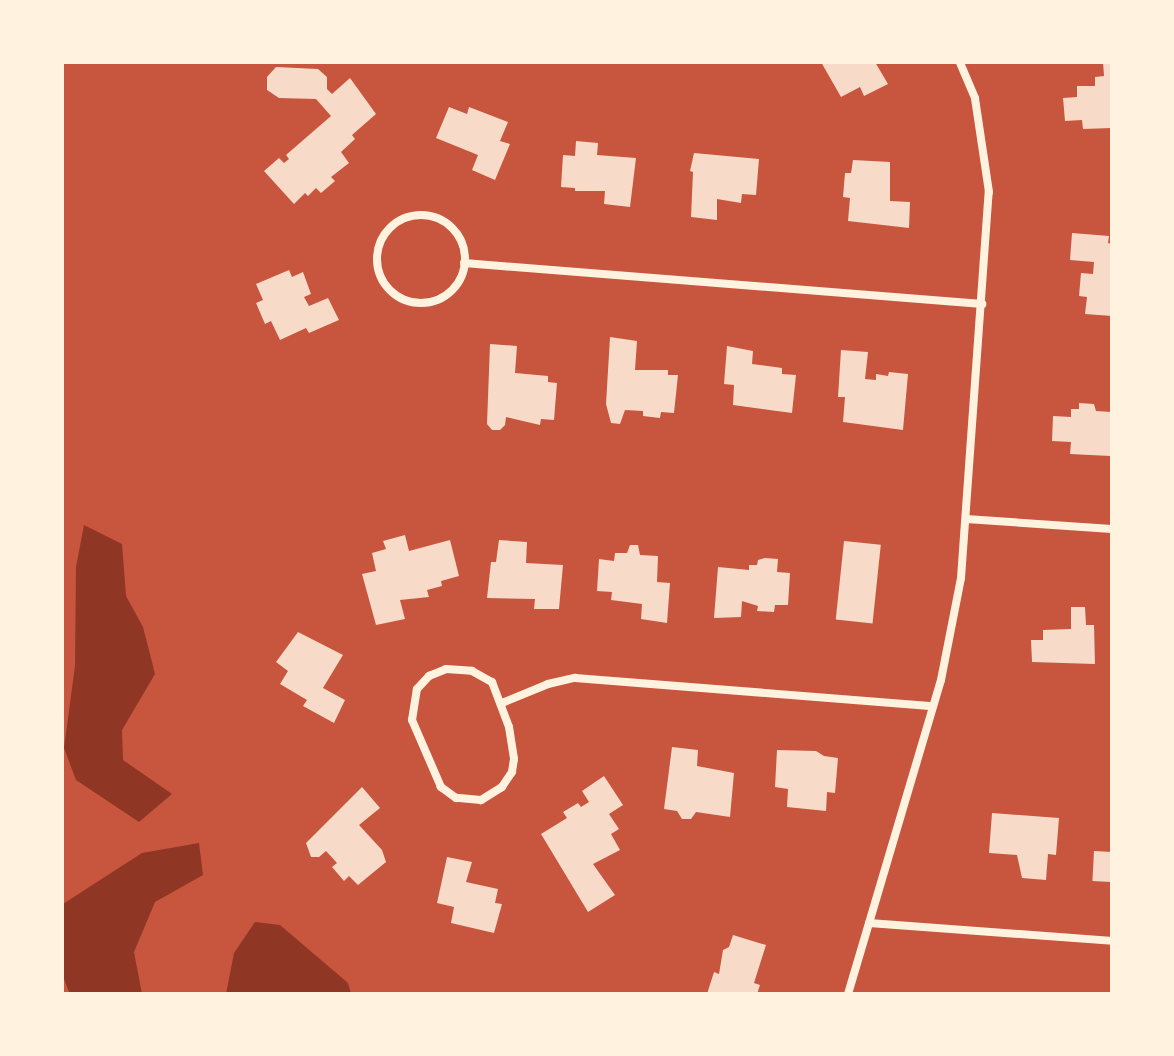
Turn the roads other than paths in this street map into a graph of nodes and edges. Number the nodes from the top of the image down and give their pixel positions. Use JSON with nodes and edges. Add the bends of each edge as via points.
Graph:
{"nodes":[{"id":1,"x":960,"y":62,"type":"edge"},
{"id":2,"x":464,"y":263,"type":"junction"},
{"id":3,"x":982,"y":304,"type":"junction"},
{"id":4,"x":966,"y":519,"type":"junction"},
{"id":5,"x":1112,"y":529,"type":"edge"},
{"id":6,"x":502,"y":703,"type":"junction"},
{"id":7,"x":933,"y":706,"type":"junction"},
{"id":8,"x":869,"y":923,"type":"junction"},
{"id":9,"x":1112,"y":941,"type":"edge"},
{"id":10,"x":848,"y":994,"type":"edge"}],
"edges":[{"from":1,"to":3,"type":"street","via":[[975,98],[989,192]]},
{"from":2,"to":2,"type":"street","via":[[461,237],[440,218],[427,215],[400,220],[389,228],[377,255],[378,270],[395,296],[425,304],[453,291]]},
{"from":2,"to":3,"type":"street"},
{"from":3,"to":4,"type":"street"},
{"from":4,"to":5,"type":"street"},
{"from":4,"to":7,"type":"street","via":[[953,626]]},
{"from":6,"to":6,"type":"street","via":[[492,682],[472,671],[441,670],[417,689],[411,707],[414,727],[437,782],[450,795],[481,800],[509,777],[514,754]]},
{"from":6,"to":7,"type":"street","via":[[575,678]]},
{"from":7,"to":8,"type":"street"},
{"from":8,"to":9,"type":"street"},
{"from":8,"to":10,"type":"street"}]}
